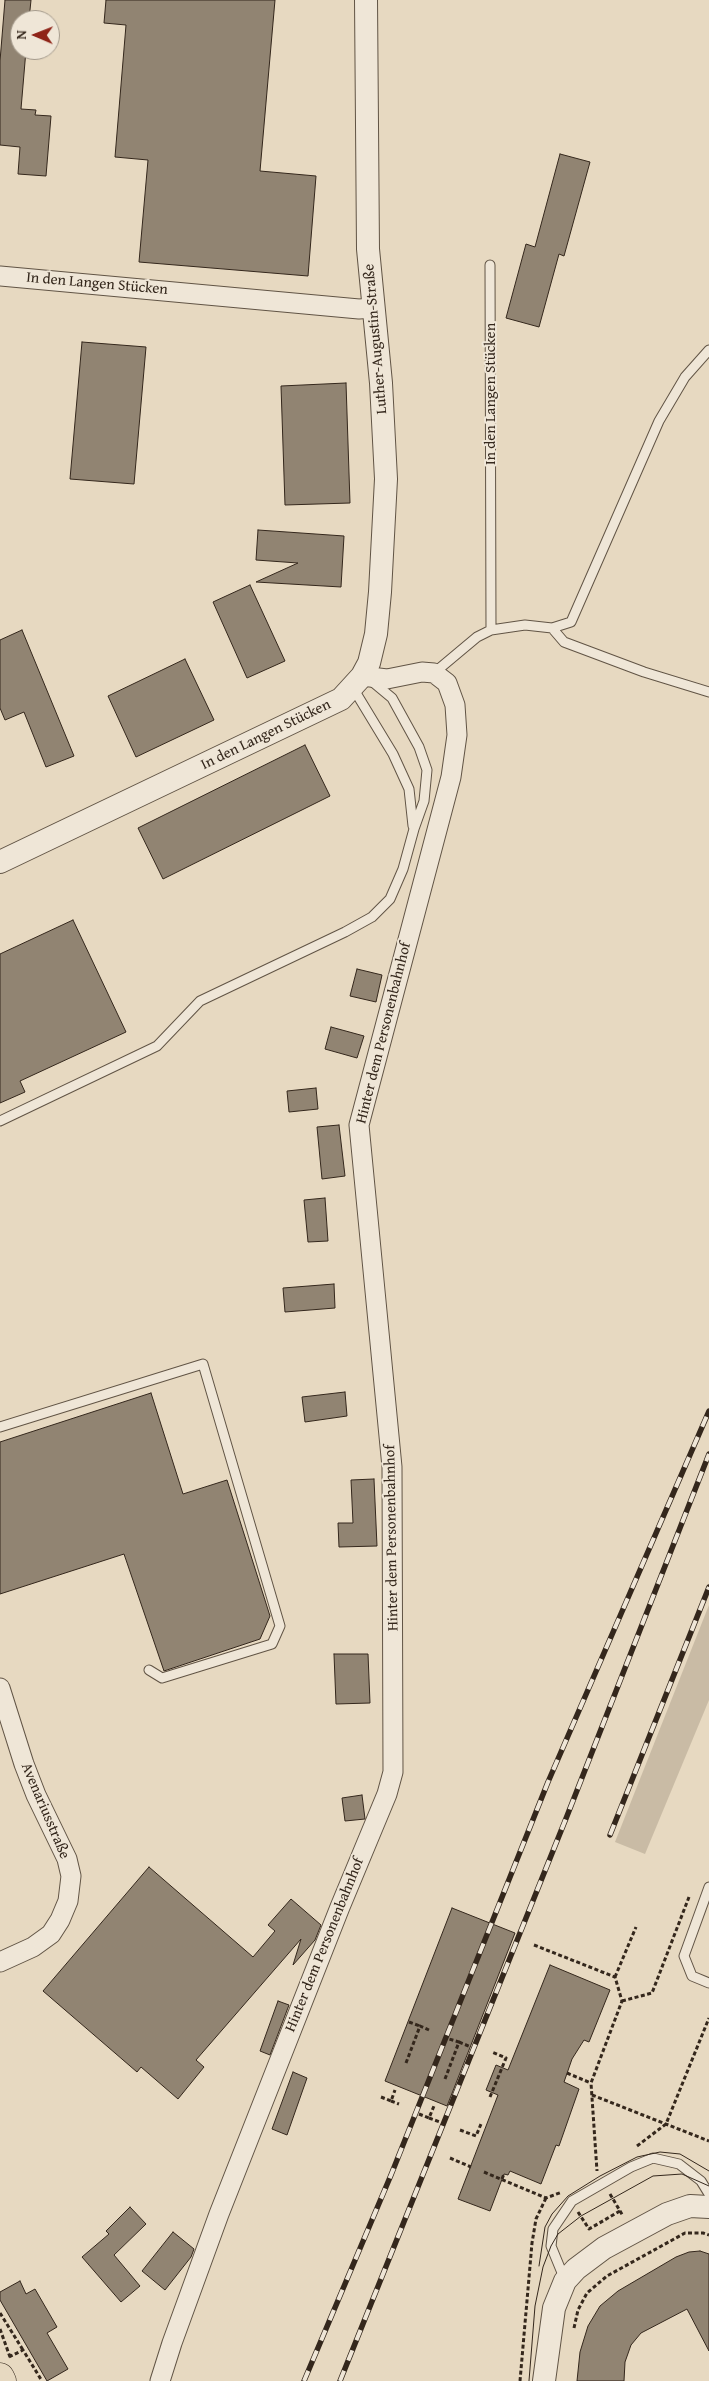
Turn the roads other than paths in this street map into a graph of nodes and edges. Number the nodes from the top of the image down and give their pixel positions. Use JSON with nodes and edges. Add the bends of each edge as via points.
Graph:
{"nodes":[{"id":1,"x":366,"y":0,"type":"edge"},
{"id":2,"x":490,"y":265,"type":"dead end"},
{"id":3,"x":0,"y":276,"type":"edge"},
{"id":4,"x":373,"y":308,"type":"junction"},
{"id":5,"x":709,"y":350,"type":"edge"},
{"id":6,"x":552,"y":628,"type":"junction"},
{"id":7,"x":491,"y":630,"type":"junction"},
{"id":8,"x":434,"y":673,"type":"junction"},
{"id":9,"x":358,"y":682,"type":"junction"},
{"id":10,"x":709,"y":692,"type":"edge"},
{"id":11,"x":414,"y":829,"type":"junction"},
{"id":12,"x":0,"y":862,"type":"edge"},
{"id":13,"x":0,"y":1121,"type":"edge"},
{"id":14,"x":0,"y":1427,"type":"edge"},
{"id":15,"x":149,"y":1670,"type":"dead end"},
{"id":16,"x":0,"y":1688,"type":"edge"},
{"id":17,"x":708,"y":1890,"type":"edge"},
{"id":18,"x":0,"y":1962,"type":"edge"},
{"id":19,"x":709,"y":1982,"type":"edge"},
{"id":20,"x":709,"y":2194,"type":"edge"},
{"id":21,"x":709,"y":2207,"type":"edge"},
{"id":22,"x":566,"y":2281,"type":"junction"},
{"id":23,"x":160,"y":2381,"type":"edge"},
{"id":24,"x":544,"y":2381,"type":"edge"}],
"edges":[{"from":1,"to":4,"type":"street","name":"Luther-Augustin-Straße","via":[[367,192]]},
{"from":2,"to":7,"type":"lane","name":"In den Langen Stücken"},
{"from":3,"to":4,"type":"street","name":"In den Langen Stücken"},
{"from":4,"to":9,"type":"street","name":"Luther-Augustin-Straße","via":[[385,444],[385,517],[376,634],[373,651]]},
{"from":5,"to":6,"type":"lane","via":[[685,377],[659,421],[571,622]]},
{"from":6,"to":7,"type":"lane","via":[[526,625]]},
{"from":6,"to":10,"type":"lane","via":[[564,642]]},
{"from":7,"to":8,"type":"lane","via":[[477,637]]},
{"from":8,"to":9,"type":"street"},
{"from":8,"to":23,"type":"street","name":"Hinter dem Personenbahnhof","via":[[447,684],[455,705],[452,777],[359,1125],[392,1467],[393,1772],[219,2214]]},
{"from":9,"to":11,"type":"lane","via":[[409,789]]},
{"from":9,"to":11,"type":"lane","via":[[382,688],[392,698],[419,747],[427,770],[424,801]]},
{"from":9,"to":12,"type":"street","name":"In den Langen Stücken","via":[[341,699],[324,708]]},
{"from":11,"to":13,"type":"lane","via":[[403,869],[390,899],[372,918],[200,1001],[157,1046]]},
{"from":14,"to":15,"type":"lane","via":[[203,1364],[280,1626],[272,1644],[162,1678]]},
{"from":16,"to":18,"type":"street","name":"Avenariusstraße","via":[[30,1779],[72,1876],[68,1901],[51,1934],[33,1947]]},
{"from":17,"to":19,"type":"lane","via":[[684,1956],[692,1976]]},
{"from":20,"to":22,"type":"lane","via":[[701,2181],[679,2164],[653,2158],[572,2201],[553,2229],[551,2246]]},
{"from":21,"to":22,"type":"street","via":[[680,2208],[632,2232],[588,2258]]},
{"from":22,"to":24,"type":"street","via":[[556,2301],[550,2326]]}]}
